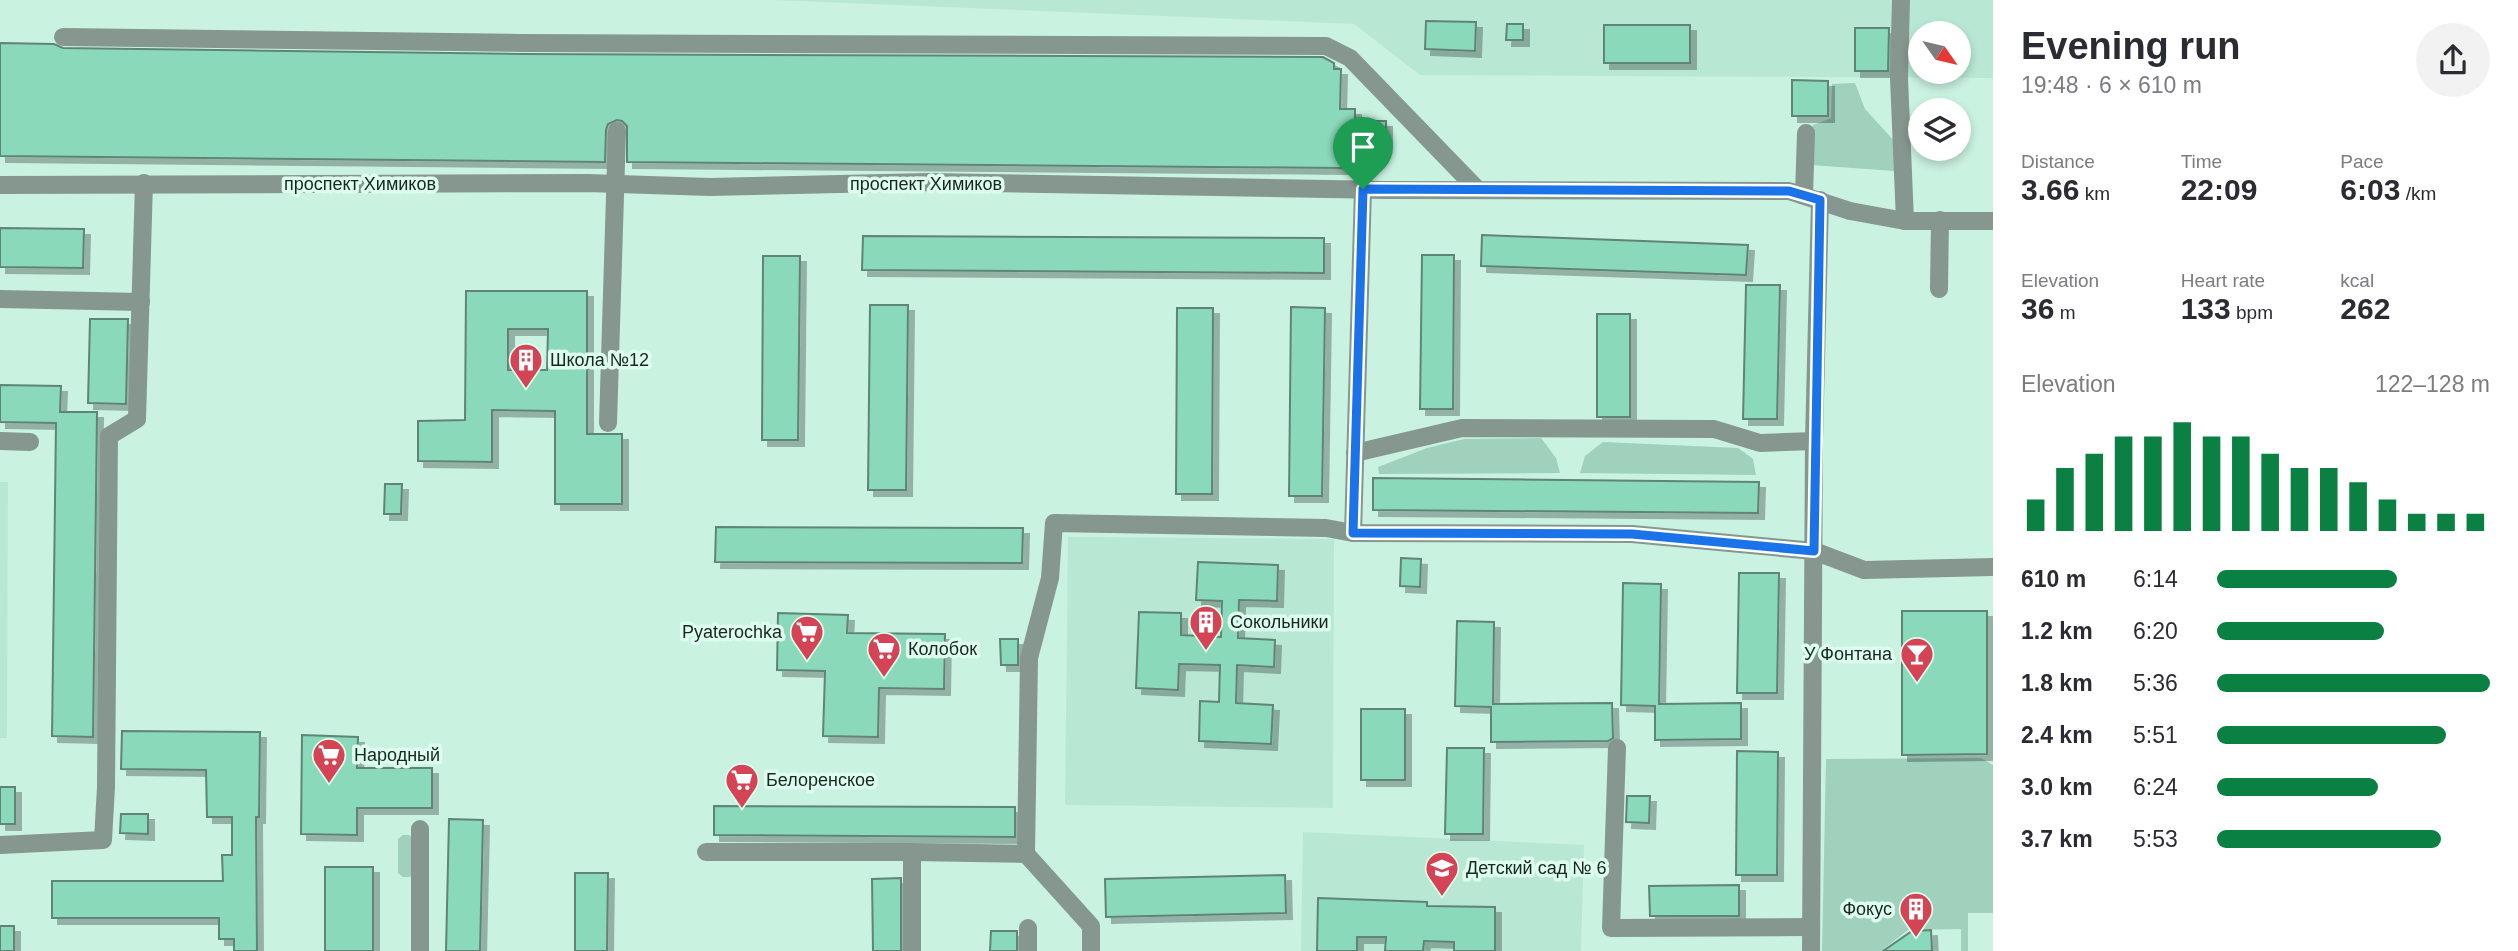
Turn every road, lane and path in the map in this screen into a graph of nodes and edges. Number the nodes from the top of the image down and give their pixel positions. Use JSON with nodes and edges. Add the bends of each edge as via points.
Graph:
{"nodes":[{"id":1,"x":1901,"y":0,"type":"edge"},
{"id":2,"x":63,"y":37,"type":"dead end"},
{"id":3,"x":617,"y":131,"type":"dead end"},
{"id":4,"x":1806,"y":133,"type":"dead end"},
{"id":5,"x":144,"y":183,"type":"junction"},
{"id":6,"x":617,"y":183,"type":"junction"},
{"id":7,"x":0,"y":185,"type":"edge"},
{"id":8,"x":1363,"y":189,"type":"junction"},
{"id":9,"x":1478,"y":190,"type":"junction"},
{"id":10,"x":1812,"y":197,"type":"junction"},
{"id":11,"x":1940,"y":220,"type":"junction"},
{"id":12,"x":1905,"y":221,"type":"junction"},
{"id":13,"x":1993,"y":221,"type":"edge"},
{"id":14,"x":1938,"y":289,"type":"dead end"},
{"id":15,"x":0,"y":299,"type":"edge"},
{"id":16,"x":141,"y":302,"type":"junction"},
{"id":17,"x":608,"y":423,"type":"dead end"},
{"id":18,"x":0,"y":441,"type":"edge"},
{"id":19,"x":1814,"y":441,"type":"junction"},
{"id":20,"x":30,"y":442,"type":"dead end"},
{"id":21,"x":1355,"y":453,"type":"junction"},
{"id":22,"x":1353,"y":533,"type":"junction"},
{"id":23,"x":1814,"y":551,"type":"junction"},
{"id":24,"x":1993,"y":567,"type":"edge"},
{"id":25,"x":1617,"y":748,"type":"dead end"},
{"id":26,"x":420,"y":829,"type":"dead end"},
{"id":27,"x":0,"y":845,"type":"edge"},
{"id":28,"x":706,"y":852,"type":"dead end"},
{"id":29,"x":912,"y":852,"type":"junction"},
{"id":30,"x":1026,"y":854,"type":"junction"},
{"id":31,"x":1811,"y":927,"type":"junction"},
{"id":32,"x":1028,"y":928,"type":"dead end"},
{"id":33,"x":420,"y":951,"type":"edge"},
{"id":34,"x":912,"y":951,"type":"edge"},
{"id":35,"x":1028,"y":951,"type":"edge"},
{"id":36,"x":1091,"y":951,"type":"edge"},
{"id":37,"x":1811,"y":951,"type":"edge"}],
"edges":[{"from":1,"to":12,"type":"street"},
{"from":2,"to":9,"type":"street","via":[[1326,46],[1350,58]]},
{"from":3,"to":6,"type":"street"},
{"from":4,"to":10,"type":"street"},
{"from":5,"to":6,"type":"street","name":"проспект Химиков"},
{"from":5,"to":7,"type":"street","name":"проспект Химиков"},
{"from":5,"to":16,"type":"street"},
{"from":6,"to":8,"type":"street","name":"проспект Химиков","via":[[710,187],[929,182]]},
{"from":6,"to":17,"type":"street"},
{"from":8,"to":9,"type":"street","name":"проспект Химиков"},
{"from":8,"to":21,"type":"street"},
{"from":9,"to":10,"type":"street","name":"проспект Химиков","via":[[1789,191]]},
{"from":10,"to":12,"type":"street","name":"проспект Химиков","via":[[1850,211]]},
{"from":10,"to":19,"type":"street"},
{"from":11,"to":12,"type":"street","name":"проспект Химиков"},
{"from":11,"to":13,"type":"street","name":"проспект Химиков"},
{"from":11,"to":14,"type":"street"},
{"from":15,"to":16,"type":"street"},
{"from":16,"to":27,"type":"street","via":[[137,419],[109,436],[103,841]]},
{"from":18,"to":20,"type":"street"},
{"from":19,"to":21,"type":"street","via":[[1760,443],[1714,429],[1462,428]]},
{"from":19,"to":23,"type":"street"},
{"from":21,"to":22,"type":"street"},
{"from":22,"to":23,"type":"street","via":[[1632,534]]},
{"from":22,"to":30,"type":"street","via":[[1326,527],[1054,523],[1050,578],[1029,658]]},
{"from":23,"to":24,"type":"street","via":[[1864,570]]},
{"from":23,"to":31,"type":"street"},
{"from":25,"to":31,"type":"street","via":[[1611,928]]},
{"from":26,"to":33,"type":"street"},
{"from":28,"to":29,"type":"street"},
{"from":29,"to":30,"type":"street"},
{"from":29,"to":34,"type":"street"},
{"from":30,"to":36,"type":"street","via":[[1091,926]]},
{"from":31,"to":37,"type":"street"},
{"from":32,"to":35,"type":"street"}]}
